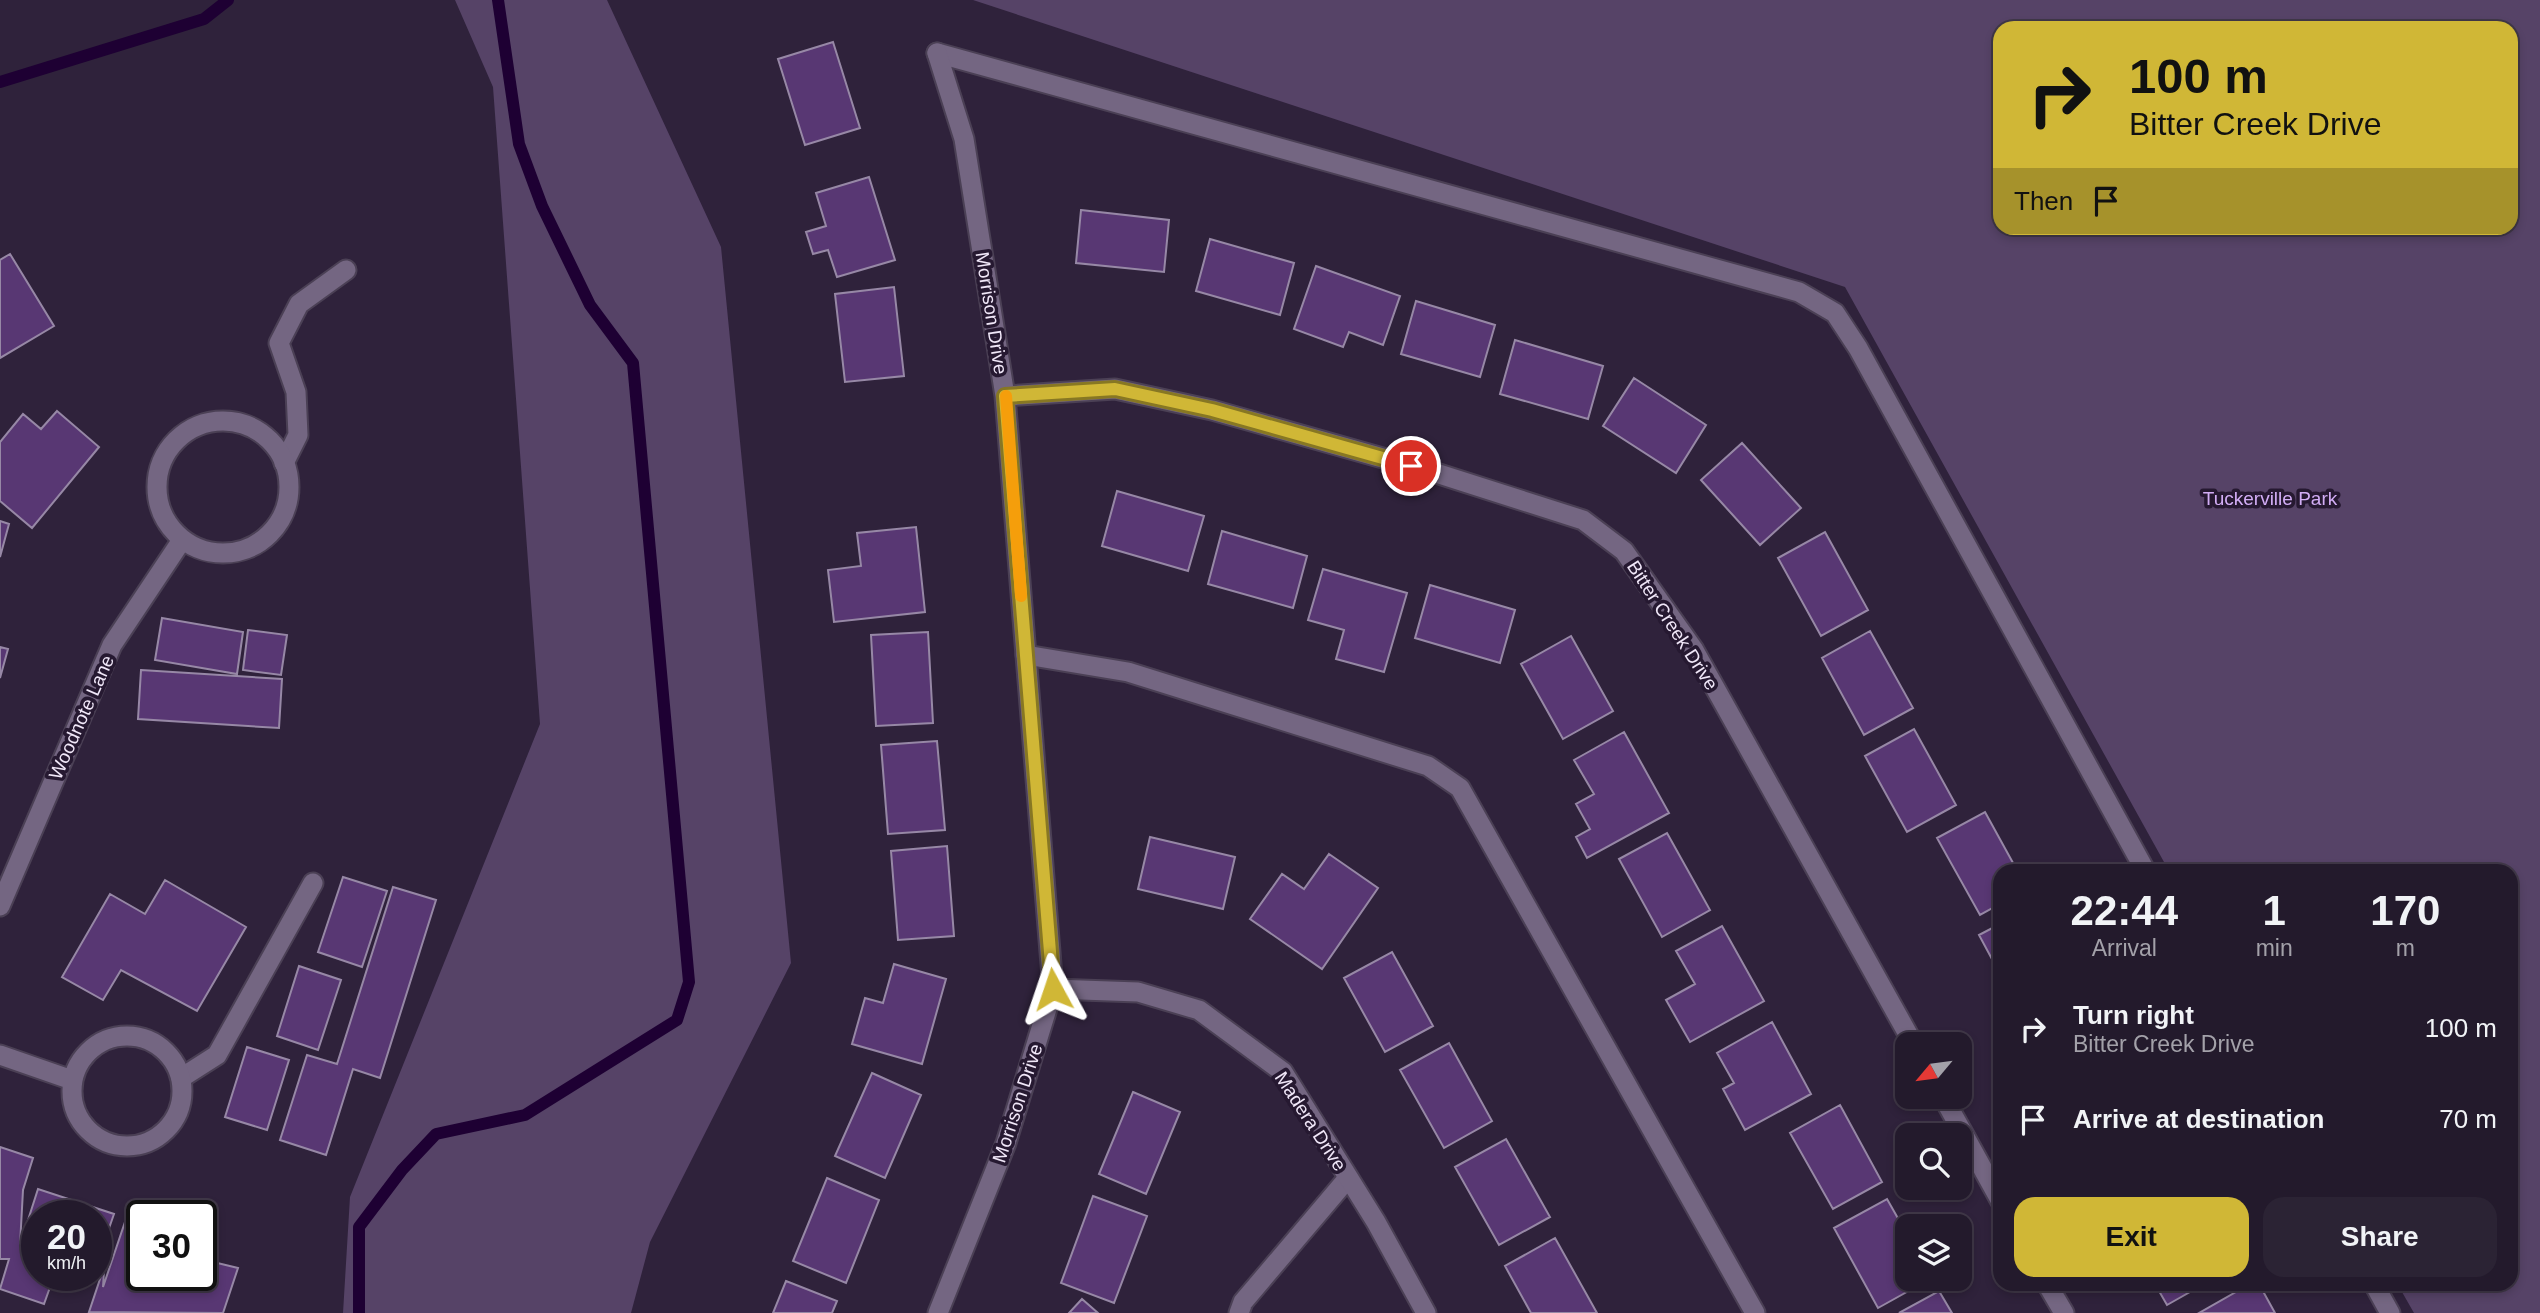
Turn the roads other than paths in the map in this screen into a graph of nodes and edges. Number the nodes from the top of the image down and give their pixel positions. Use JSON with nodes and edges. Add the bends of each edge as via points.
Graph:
{"nodes":[{"id":1,"x":346,"y":270,"type":"dead end"},
{"id":2,"x":1005,"y":396,"type":"junction"},
{"id":3,"x":284,"y":463,"type":"junction"},
{"id":4,"x":182,"y":540,"type":"junction"},
{"id":5,"x":1026,"y":655,"type":"junction"},
{"id":6,"x":2142,"y":864,"type":"edge"},
{"id":7,"x":313,"y":883,"type":"dead end"},
{"id":8,"x":0,"y":906,"type":"edge"},
{"id":9,"x":1053,"y":989,"type":"junction"},
{"id":10,"x":1907,"y":1032,"type":"edge"},
{"id":11,"x":0,"y":1055,"type":"edge"},
{"id":12,"x":181,"y":1078,"type":"junction"},
{"id":13,"x":72,"y":1080,"type":"junction"},
{"id":14,"x":1950,"y":1110,"type":"edge"},
{"id":15,"x":1348,"y":1178,"type":"junction"},
{"id":16,"x":1993,"y":1187,"type":"edge"},
{"id":17,"x":2052,"y":1291,"type":"edge"},
{"id":18,"x":2378,"y":1291,"type":"edge"},
{"id":19,"x":938,"y":1313,"type":"edge"},
{"id":20,"x":1239,"y":1313,"type":"edge"},
{"id":21,"x":1426,"y":1313,"type":"edge"},
{"id":22,"x":1755,"y":1313,"type":"edge"},
{"id":23,"x":2064,"y":1313,"type":"edge"},
{"id":24,"x":2390,"y":1313,"type":"edge"}],
"edges":[{"from":1,"to":3,"type":"street","via":[[299,304],[279,343],[296,392],[298,435]]},
{"from":2,"to":5,"type":"street","name":"Morrison Drive"},
{"from":2,"to":6,"type":"street","name":"Morrison Drive","via":[[964,139],[937,53],[1798,292],[1836,313]]},
{"from":2,"to":10,"type":"street","name":"Bitter Creek Drive","via":[[1115,389],[1200,407],[1583,520],[1624,551],[1694,650]]},
{"from":3,"to":4,"type":"street","via":[[289,487],[286,508],[261,541],[222,554]]},
{"from":3,"to":4,"type":"street","via":[[260,433],[241,423],[218,421],[196,426],[177,439],[164,457],[157,479],[158,502],[167,523]]},
{"from":4,"to":8,"type":"street","name":"Woodnote Lane","via":[[112,645]]},
{"from":5,"to":9,"type":"street","name":"Morrison Drive"},
{"from":5,"to":22,"type":"street","via":[[1128,672],[1427,765],[1460,788]]},
{"from":7,"to":12,"type":"street","via":[[217,1055]]},
{"from":9,"to":15,"type":"street","name":"Madera Drive","via":[[1138,992],[1199,1010],[1283,1072]]},
{"from":9,"to":19,"type":"street","name":"Morrison Drive","via":[[1006,1143]]},
{"from":11,"to":13,"type":"street"},
{"from":12,"to":13,"type":"street","via":[[161,1047],[126,1035],[91,1048]]},
{"from":12,"to":13,"type":"street","via":[[178,1114],[154,1141],[137,1147],[119,1147],[87,1130],[71,1098]]},
{"from":14,"to":16,"type":"street"},
{"from":15,"to":20,"type":"street","via":[[1243,1302]]},
{"from":15,"to":21,"type":"street","name":"Madera Drive"},
{"from":17,"to":23,"type":"street"},
{"from":18,"to":24,"type":"street"}]}
